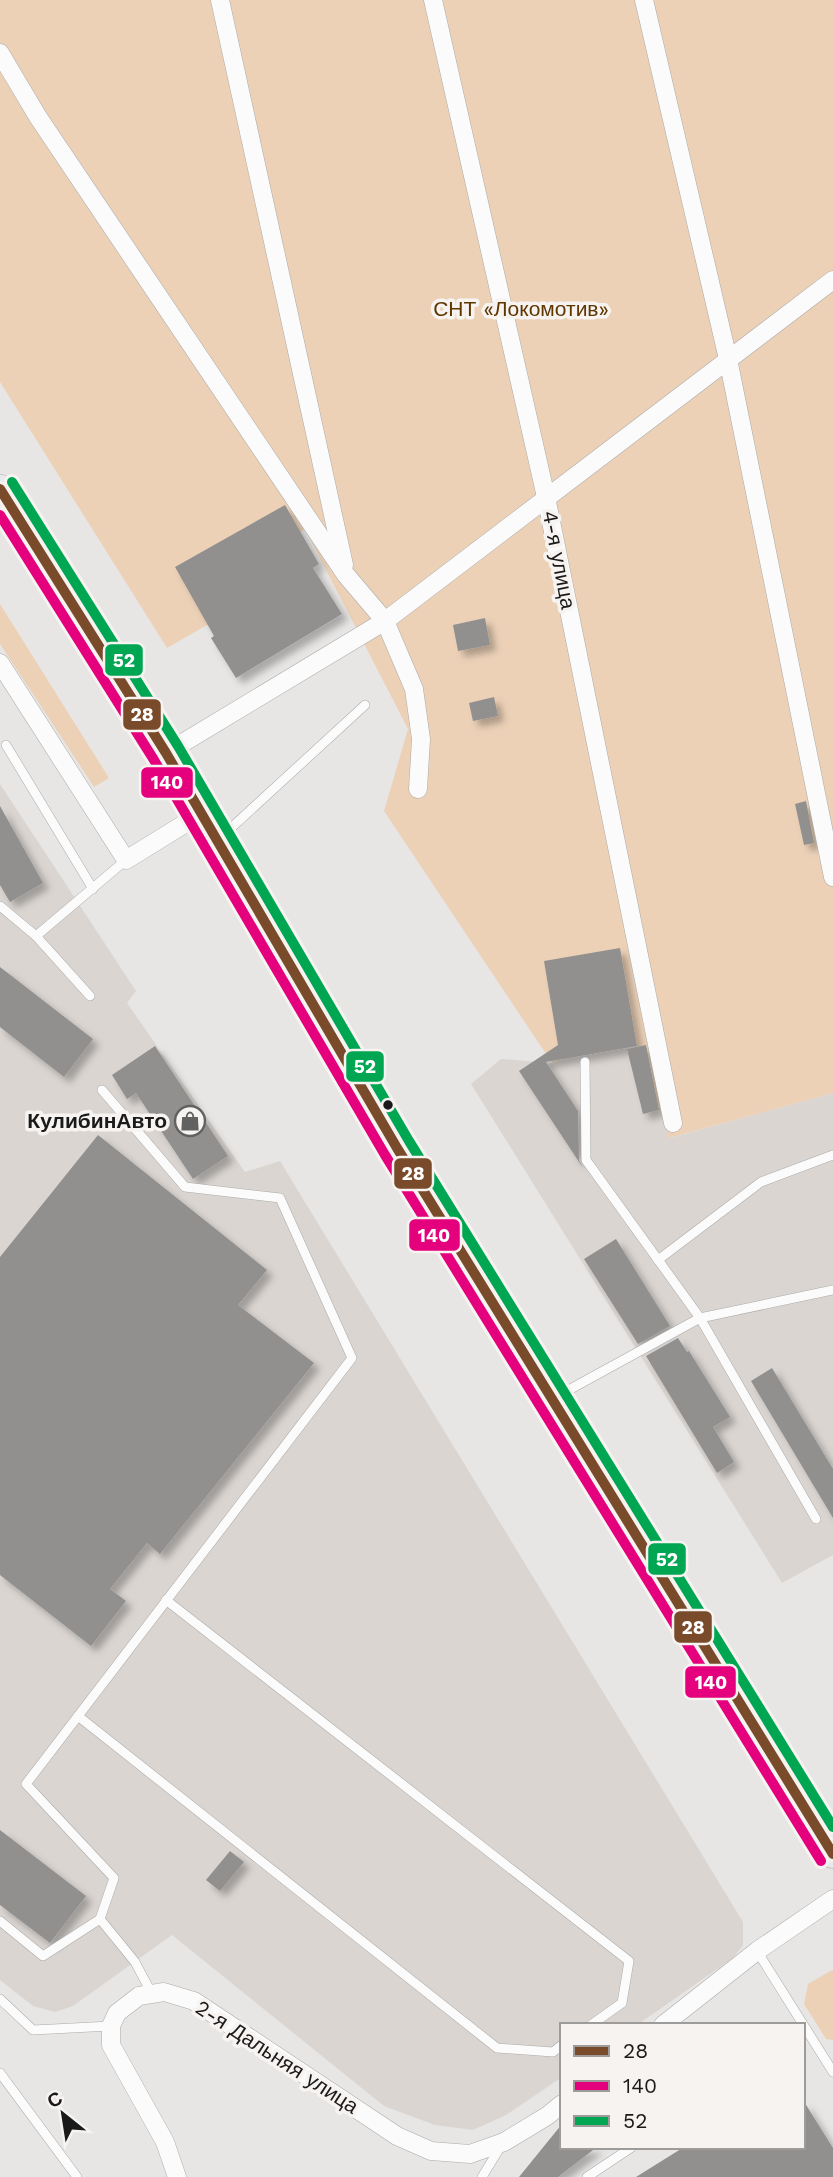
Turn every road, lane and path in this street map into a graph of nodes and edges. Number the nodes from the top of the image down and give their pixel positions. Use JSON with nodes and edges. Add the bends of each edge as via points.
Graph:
{"nodes":[{"id":1,"x":220,"y":0,"type":"edge"},
{"id":2,"x":433,"y":0,"type":"edge"},
{"id":3,"x":644,"y":0,"type":"edge"},
{"id":4,"x":0,"y":53,"type":"edge"},
{"id":5,"x":833,"y":280,"type":"edge"},
{"id":6,"x":728,"y":359,"type":"junction"},
{"id":7,"x":0,"y":489,"type":"edge"},
{"id":8,"x":546,"y":497,"type":"junction"},
{"id":9,"x":346,"y":575,"type":"junction"},
{"id":10,"x":385,"y":621,"type":"junction"},
{"id":11,"x":0,"y":663,"type":"edge"},
{"id":12,"x":365,"y":705,"type":"dead end"},
{"id":13,"x":6,"y":745,"type":"dead end"},
{"id":14,"x":166,"y":753,"type":"junction"},
{"id":15,"x":418,"y":789,"type":"dead end"},
{"id":16,"x":202,"y":813,"type":"junction"},
{"id":17,"x":218,"y":841,"type":"junction"},
{"id":18,"x":127,"y":860,"type":"junction"},
{"id":19,"x":833,"y":877,"type":"edge"},
{"id":20,"x":93,"y":889,"type":"junction"},
{"id":21,"x":0,"y":906,"type":"edge"},
{"id":22,"x":36,"y":936,"type":"junction"},
{"id":23,"x":90,"y":996,"type":"dead end"},
{"id":24,"x":585,"y":1062,"type":"dead end"},
{"id":25,"x":102,"y":1090,"type":"dead end"},
{"id":26,"x":673,"y":1123,"type":"dead end"},
{"id":27,"x":833,"y":1155,"type":"edge"},
{"id":28,"x":658,"y":1260,"type":"junction"},
{"id":29,"x":833,"y":1290,"type":"edge"},
{"id":30,"x":700,"y":1318,"type":"junction"},
{"id":31,"x":553,"y":1399,"type":"junction"},
{"id":32,"x":816,"y":1519,"type":"dead end"},
{"id":33,"x":166,"y":1600,"type":"junction"},
{"id":34,"x":78,"y":1716,"type":"junction"},
{"id":35,"x":833,"y":1854,"type":"edge"},
{"id":36,"x":833,"y":1899,"type":"edge"},
{"id":37,"x":100,"y":1919,"type":"junction"},
{"id":38,"x":0,"y":1921,"type":"edge"},
{"id":39,"x":757,"y":1951,"type":"junction"},
{"id":40,"x":151,"y":1992,"type":"junction"},
{"id":41,"x":0,"y":1999,"type":"edge"},
{"id":42,"x":595,"y":2023,"type":"edge"},
{"id":43,"x":666,"y":2023,"type":"edge"},
{"id":44,"x":800,"y":2023,"type":"edge"},
{"id":45,"x":111,"y":2026,"type":"junction"},
{"id":46,"x":805,"y":2031,"type":"edge"},
{"id":47,"x":560,"y":2047,"type":"edge"},
{"id":48,"x":0,"y":2073,"type":"edge"},
{"id":49,"x":833,"y":2073,"type":"edge"},
{"id":50,"x":560,"y":2106,"type":"edge"},
{"id":51,"x":504,"y":2142,"type":"junction"},
{"id":52,"x":629,"y":2149,"type":"edge"},
{"id":53,"x":78,"y":2177,"type":"edge"},
{"id":54,"x":177,"y":2177,"type":"edge"},
{"id":55,"x":481,"y":2177,"type":"edge"},
{"id":56,"x":587,"y":2177,"type":"edge"}],
"edges":[{"from":1,"to":9,"type":"street"},
{"from":2,"to":8,"type":"street","name":"4-я улица"},
{"from":3,"to":6,"type":"street"},
{"from":4,"to":9,"type":"street","via":[[38,117]]},
{"from":5,"to":6,"type":"street"},
{"from":6,"to":8,"type":"street"},
{"from":6,"to":19,"type":"street"},
{"from":7,"to":14,"type":"main road"},
{"from":8,"to":10,"type":"street"},
{"from":8,"to":26,"type":"street","name":"4-я улица"},
{"from":9,"to":10,"type":"street"},
{"from":10,"to":14,"type":"street"},
{"from":10,"to":15,"type":"street","via":[[414,689],[421,739]]},
{"from":11,"to":18,"type":"street"},
{"from":12,"to":17,"type":"lane"},
{"from":13,"to":20,"type":"lane"},
{"from":14,"to":16,"type":"main road"},
{"from":16,"to":17,"type":"main road"},
{"from":16,"to":18,"type":"street"},
{"from":17,"to":31,"type":"main road","via":[[397,1148]]},
{"from":18,"to":20,"type":"lane"},
{"from":20,"to":22,"type":"lane"},
{"from":21,"to":22,"type":"lane"},
{"from":22,"to":23,"type":"lane"},
{"from":24,"to":28,"type":"lane","via":[[586,1160]]},
{"from":25,"to":33,"type":"lane","via":[[185,1187],[280,1198],[352,1358]]},
{"from":27,"to":28,"type":"lane","via":[[761,1182]]},
{"from":28,"to":30,"type":"lane"},
{"from":29,"to":30,"type":"lane"},
{"from":30,"to":31,"type":"lane"},
{"from":30,"to":32,"type":"lane"},
{"from":31,"to":35,"type":"main road"},
{"from":33,"to":34,"type":"lane"},
{"from":33,"to":42,"type":"lane","via":[[629,1961],[622,2003]]},
{"from":34,"to":37,"type":"lane","via":[[26,1784],[114,1878]]},
{"from":34,"to":47,"type":"lane","via":[[497,2048],[553,2052]]},
{"from":36,"to":39,"type":"street"},
{"from":37,"to":38,"type":"lane","via":[[43,1956]]},
{"from":37,"to":40,"type":"lane","via":[[135,1962]]},
{"from":39,"to":43,"type":"street"},
{"from":39,"to":44,"type":"lane"},
{"from":40,"to":45,"type":"street","via":[[117,2013]]},
{"from":40,"to":51,"type":"street","name":"2-я Дальняя улица","via":[[194,2001],[397,2136],[431,2151],[470,2154]]},
{"from":41,"to":45,"type":"lane","via":[[33,2030]]},
{"from":45,"to":54,"type":"street","via":[[111,2045],[165,2142]]},
{"from":46,"to":49,"type":"lane"},
{"from":48,"to":53,"type":"lane"},
{"from":50,"to":51,"type":"street","name":"2-я Дальняя улица"},
{"from":51,"to":55,"type":"lane"},
{"from":52,"to":56,"type":"lane"}]}
